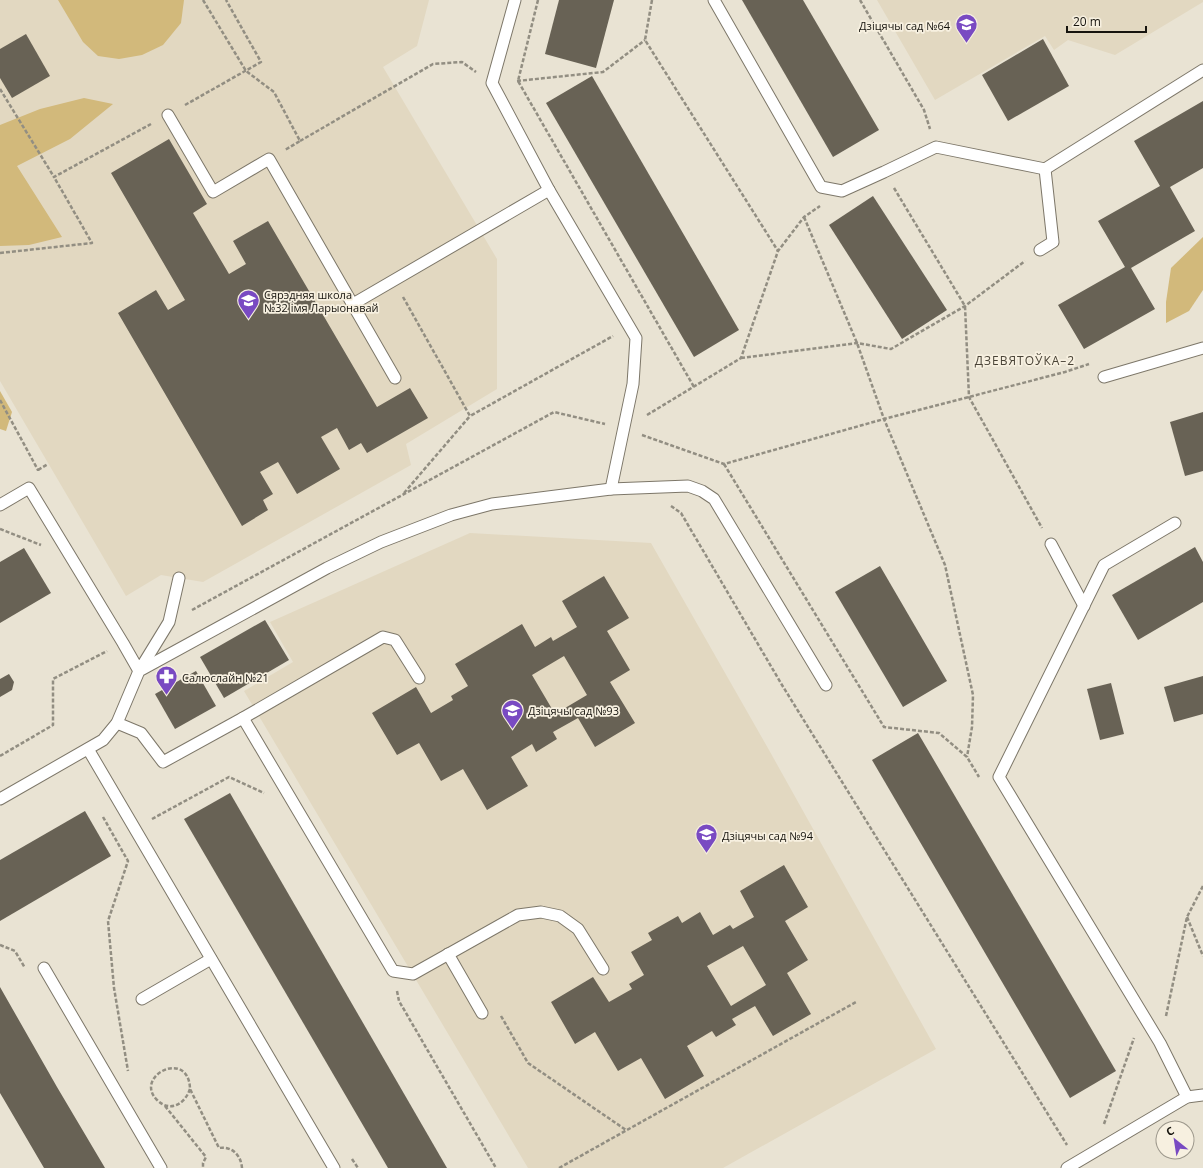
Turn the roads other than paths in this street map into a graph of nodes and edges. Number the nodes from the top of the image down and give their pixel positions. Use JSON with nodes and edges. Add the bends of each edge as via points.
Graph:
{"nodes":[{"id":1,"x":516,"y":0,"type":"edge"},
{"id":2,"x":714,"y":0,"type":"edge"},
{"id":3,"x":1203,"y":70,"type":"edge"},
{"id":4,"x":168,"y":115,"type":"road end"},
{"id":5,"x":1045,"y":169,"type":"junction"},
{"id":6,"x":549,"y":190,"type":"junction"},
{"id":7,"x":1040,"y":250,"type":"road end"},
{"id":8,"x":353,"y":304,"type":"junction"},
{"id":9,"x":1203,"y":348,"type":"edge"},
{"id":10,"x":1104,"y":377,"type":"dead end"},
{"id":11,"x":395,"y":378,"type":"dead end"},
{"id":12,"x":611,"y":489,"type":"junction"},
{"id":13,"x":0,"y":505,"type":"edge"},
{"id":14,"x":1174,"y":524,"type":"dead end"},
{"id":15,"x":1051,"y":544,"type":"road end"},
{"id":16,"x":179,"y":578,"type":"dead end"},
{"id":17,"x":1084,"y":606,"type":"junction"},
{"id":18,"x":139,"y":671,"type":"junction"},
{"id":19,"x":419,"y":678,"type":"dead end"},
{"id":20,"x":826,"y":685,"type":"dead end"},
{"id":21,"x":244,"y":718,"type":"junction"},
{"id":22,"x":117,"y":723,"type":"junction"},
{"id":23,"x":88,"y":749,"type":"junction"},
{"id":24,"x":0,"y":799,"type":"edge"},
{"id":25,"x":448,"y":954,"type":"junction"},
{"id":26,"x":211,"y":959,"type":"junction"},
{"id":27,"x":44,"y":968,"type":"dead end"},
{"id":28,"x":603,"y":969,"type":"dead end"},
{"id":29,"x":142,"y":999,"type":"dead end"},
{"id":30,"x":482,"y":1013,"type":"road end"},
{"id":31,"x":1203,"y":1095,"type":"edge"},
{"id":32,"x":1187,"y":1097,"type":"junction"},
{"id":33,"x":1069,"y":1167,"type":"edge"},
{"id":34,"x":161,"y":1168,"type":"edge"},
{"id":35,"x":334,"y":1168,"type":"edge"}],
"edges":[{"from":1,"to":6,"type":"lane","via":[[492,83]]},
{"from":2,"to":5,"type":"lane","via":[[821,188],[842,191],[936,147]]},
{"from":3,"to":5,"type":"lane"},
{"from":4,"to":8,"type":"lane","via":[[213,192],[269,159]]},
{"from":5,"to":7,"type":"lane","via":[[1053,242]]},
{"from":6,"to":8,"type":"lane"},
{"from":6,"to":12,"type":"lane","via":[[636,338],[633,384]]},
{"from":8,"to":11,"type":"lane"},
{"from":9,"to":10,"type":"lane"},
{"from":12,"to":18,"type":"lane","via":[[492,504],[381,542],[327,568]]},
{"from":12,"to":20,"type":"lane","via":[[688,486],[714,499]]},
{"from":13,"to":18,"type":"lane","via":[[29,488]]},
{"from":14,"to":17,"type":"lane","via":[[1104,565]]},
{"from":15,"to":17,"type":"lane"},
{"from":16,"to":18,"type":"lane","via":[[169,622]]},
{"from":17,"to":32,"type":"lane","via":[[999,777],[1160,1043]]},
{"from":18,"to":22,"type":"lane"},
{"from":19,"to":21,"type":"lane","via":[[396,640],[383,636]]},
{"from":21,"to":22,"type":"lane","via":[[163,762],[142,733]]},
{"from":21,"to":25,"type":"lane","via":[[393,971],[413,974]]},
{"from":22,"to":23,"type":"lane","via":[[103,740]]},
{"from":23,"to":24,"type":"lane"},
{"from":23,"to":26,"type":"lane"},
{"from":25,"to":28,"type":"lane","via":[[518,915],[541,912],[560,916],[578,929]]},
{"from":25,"to":30,"type":"lane"},
{"from":26,"to":29,"type":"lane"},
{"from":26,"to":35,"type":"lane"},
{"from":27,"to":34,"type":"lane"},
{"from":31,"to":32,"type":"lane"},
{"from":32,"to":33,"type":"lane"}]}
